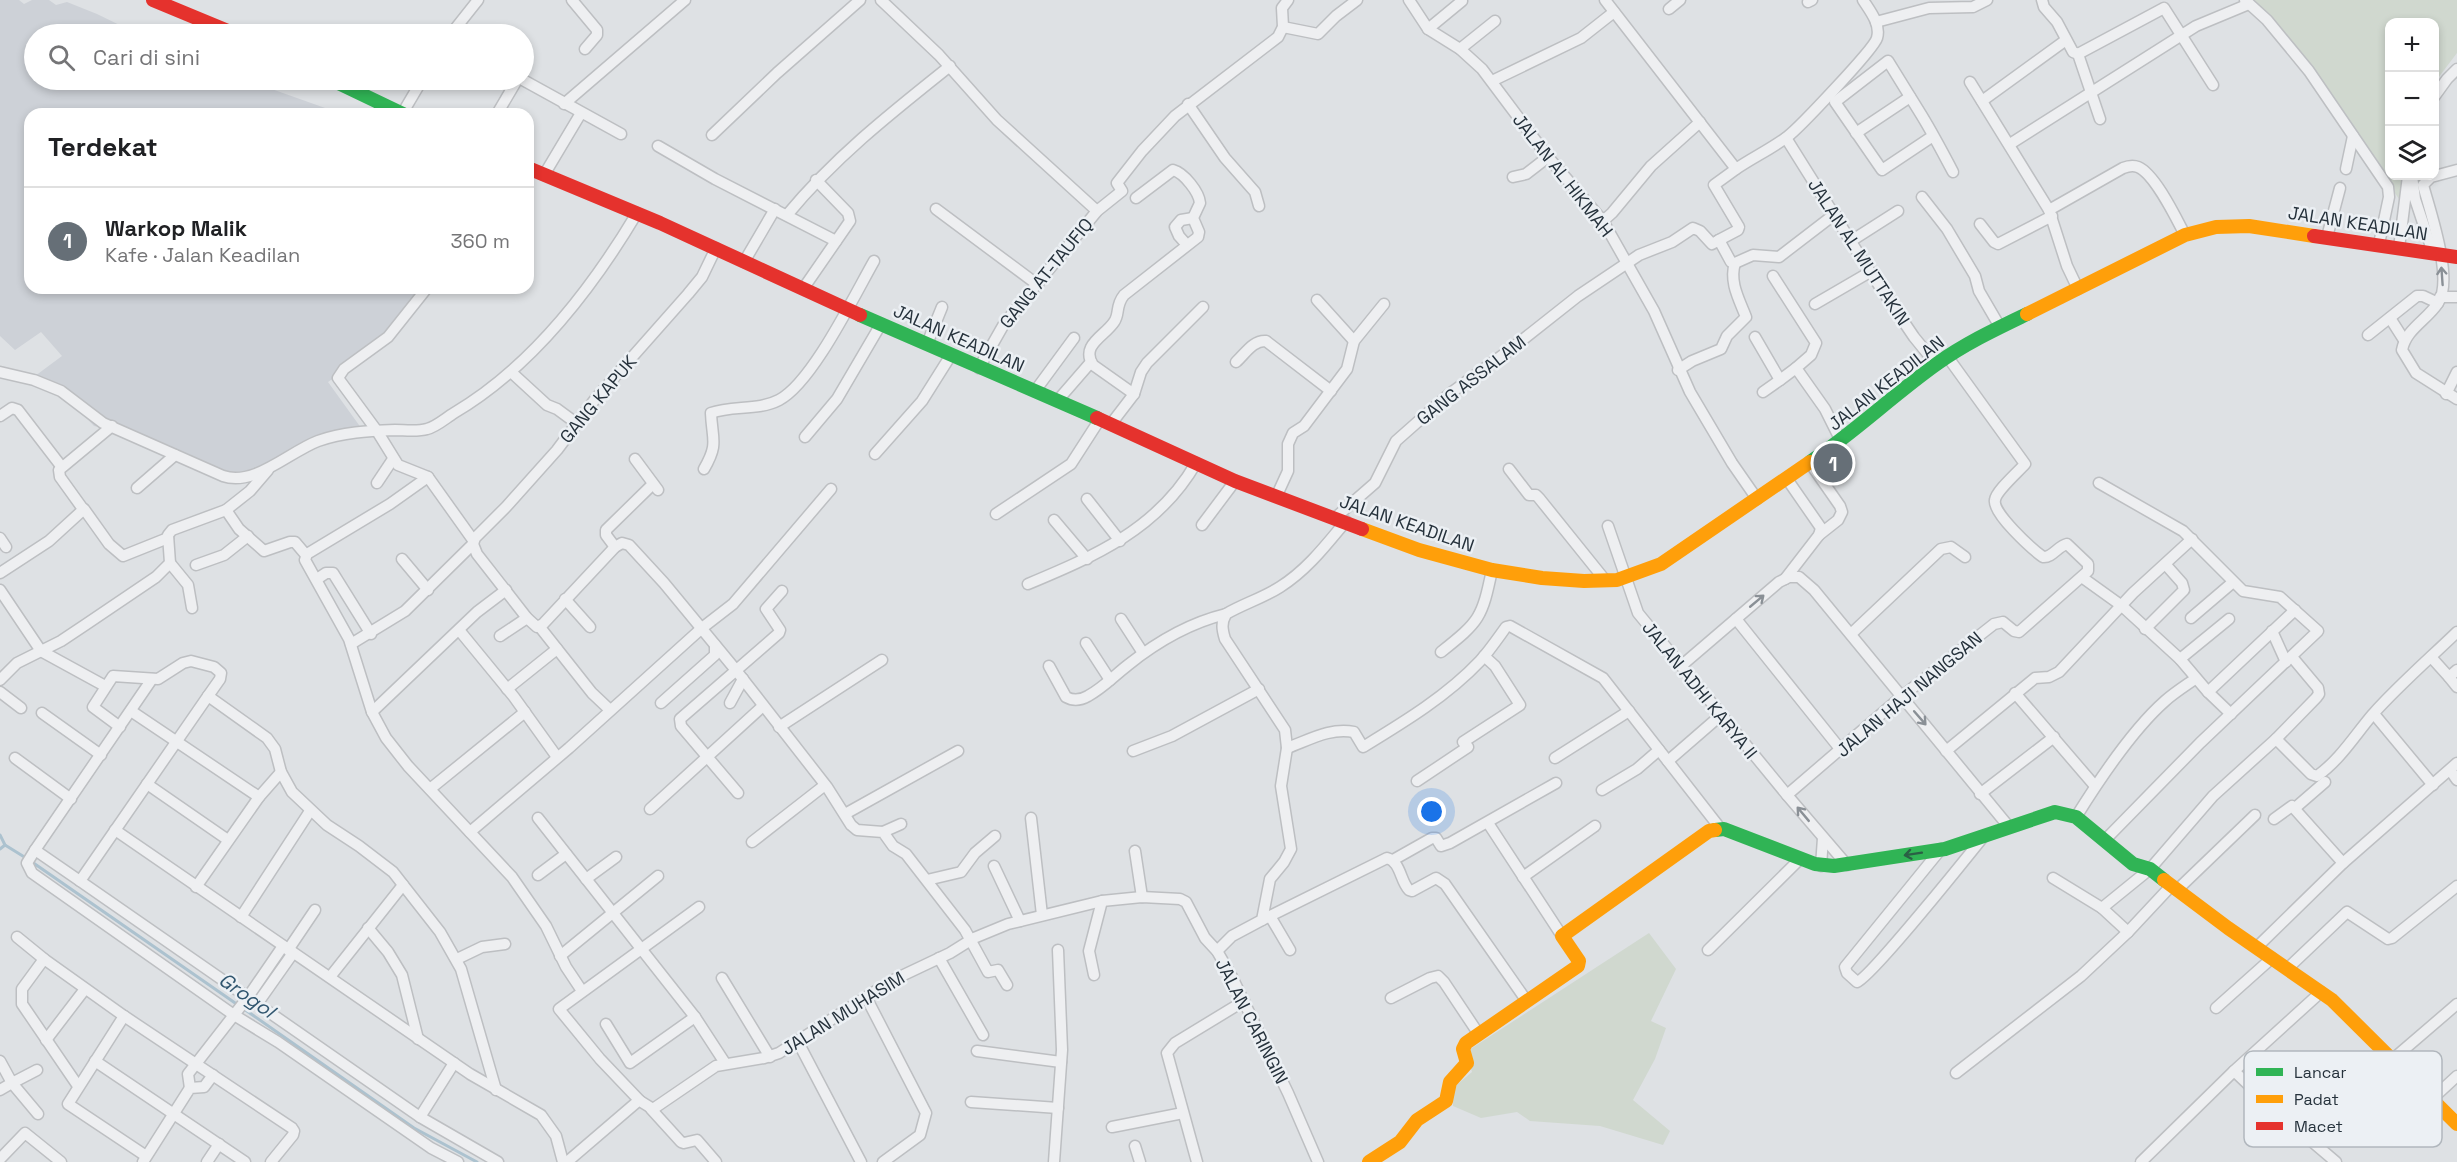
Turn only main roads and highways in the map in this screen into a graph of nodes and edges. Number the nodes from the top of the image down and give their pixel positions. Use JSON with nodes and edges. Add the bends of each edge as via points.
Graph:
{"nodes":[{"id":1,"x":153,"y":0,"type":"edge"},
{"id":2,"x":211,"y":24,"type":"edge"},
{"id":3,"x":353,"y":90,"type":"edge"},
{"id":4,"x":390,"y":108,"type":"edge"},
{"id":5,"x":534,"y":171,"type":"edge"},
{"id":6,"x":2457,"y":257,"type":"edge"},
{"id":7,"x":2384,"y":1051,"type":"edge"},
{"id":8,"x":2442,"y":1109,"type":"edge"},
{"id":9,"x":2457,"y":1124,"type":"edge"},
{"id":10,"x":1370,"y":1162,"type":"edge"}],
"edges":[{"from":1,"to":2,"type":"main road"},
{"from":3,"to":4,"type":"main road"},
{"from":5,"to":6,"type":"main road","name":"JALAN KEADILAN","via":[[637,213],[712,258],[744,262],[927,344],[949,359],[1060,401],[1194,467],[1419,550],[1492,570],[1542,578],[1626,578],[1672,558],[1846,437],[1942,360],[2185,235],[2216,227],[2248,226]]},
{"from":7,"to":10,"type":"main road","one_way":true,"via":[[2321,992],[2150,869],[2133,864],[2076,818],[2048,813],[1941,849],[1821,866],[1720,828],[1709,831],[1562,936],[1579,964],[1464,1045],[1467,1063],[1451,1080],[1446,1101],[1417,1120],[1400,1142]]},
{"from":9,"to":8,"type":"main road","one_way":true}]}
